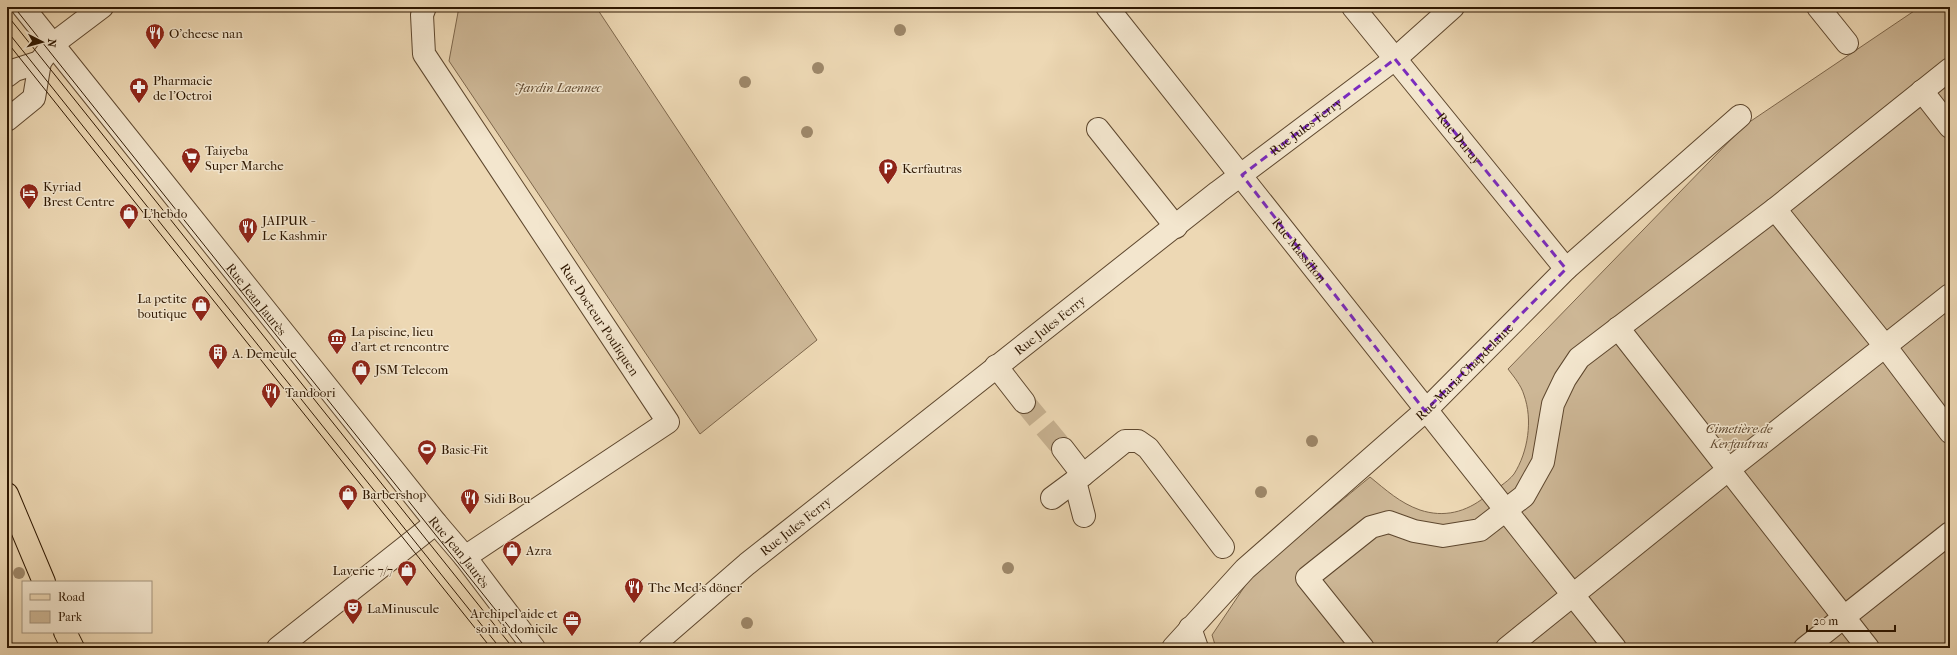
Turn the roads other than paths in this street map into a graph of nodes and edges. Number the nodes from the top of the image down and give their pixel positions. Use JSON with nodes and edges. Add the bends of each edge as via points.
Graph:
{"nodes":[{"id":1,"x":23,"y":7,"type":"edge"},
{"id":2,"x":102,"y":7,"type":"edge"},
{"id":3,"x":425,"y":7,"type":"edge"},
{"id":4,"x":1107,"y":7,"type":"edge"},
{"id":5,"x":1353,"y":7,"type":"edge"},
{"id":6,"x":1453,"y":7,"type":"edge"},
{"id":7,"x":1818,"y":7,"type":"edge"},
{"id":8,"x":1847,"y":43,"type":"dead end"},
{"id":9,"x":53,"y":44,"type":"junction"},
{"id":10,"x":1395,"y":59,"type":"junction"},
{"id":11,"x":40,"y":62,"type":"junction"},
{"id":12,"x":1950,"y":69,"type":"edge"},
{"id":13,"x":7,"y":76,"type":"edge"},
{"id":14,"x":1922,"y":91,"type":"junction"},
{"id":15,"x":1740,"y":116,"type":"dead end"},
{"id":16,"x":7,"y":120,"type":"edge"},
{"id":17,"x":1950,"y":127,"type":"edge"},
{"id":18,"x":1098,"y":129,"type":"dead end"},
{"id":19,"x":1242,"y":175,"type":"junction"},
{"id":20,"x":1775,"y":209,"type":"junction"},
{"id":21,"x":1176,"y":226,"type":"junction"},
{"id":22,"x":1566,"y":269,"type":"junction"},
{"id":23,"x":1950,"y":295,"type":"edge"},
{"id":24,"x":1618,"y":328,"type":"junction"},
{"id":25,"x":1885,"y":346,"type":"junction"},
{"id":26,"x":996,"y":366,"type":"junction"},
{"id":27,"x":1024,"y":402,"type":"tunnel mouth"},
{"id":28,"x":1425,"y":411,"type":"junction"},
{"id":29,"x":1950,"y":432,"type":"edge"},
{"id":30,"x":1062,"y":449,"type":"tunnel mouth"},
{"id":31,"x":1728,"y":470,"type":"junction"},
{"id":32,"x":1079,"y":478,"type":"junction"},
{"id":33,"x":7,"y":494,"type":"edge"},
{"id":34,"x":1052,"y":498,"type":"dead end"},
{"id":35,"x":1506,"y":510,"type":"junction"},
{"id":36,"x":1084,"y":516,"type":"dead end"},
{"id":37,"x":436,"y":523,"type":"junction"},
{"id":38,"x":1950,"y":533,"type":"edge"},
{"id":39,"x":1223,"y":547,"type":"dead end"},
{"id":40,"x":465,"y":558,"type":"junction"},
{"id":41,"x":44,"y":581,"type":"edge"},
{"id":42,"x":1573,"y":595,"type":"junction"},
{"id":43,"x":1844,"y":617,"type":"junction"},
{"id":44,"x":66,"y":633,"type":"edge"},
{"id":45,"x":1193,"y":638,"type":"edge"},
{"id":46,"x":73,"y":648,"type":"edge"},
{"id":47,"x":278,"y":648,"type":"edge"},
{"id":48,"x":534,"y":648,"type":"edge"},
{"id":49,"x":650,"y":648,"type":"edge"},
{"id":50,"x":1173,"y":648,"type":"edge"},
{"id":51,"x":1363,"y":648,"type":"edge"},
{"id":52,"x":1507,"y":648,"type":"edge"},
{"id":53,"x":1615,"y":648,"type":"edge"},
{"id":54,"x":1805,"y":648,"type":"edge"},
{"id":55,"x":1868,"y":648,"type":"edge"}],
"edges":[{"from":1,"to":9,"type":"street","name":"Rue Jean Jaurès"},
{"from":2,"to":9,"type":"street"},
{"from":3,"to":40,"type":"street","name":"Rue Docteur Pouliquen","via":[[422,15],[424,54],[668,422]]},
{"from":4,"to":19,"type":"street","name":"Rue Massillon"},
{"from":5,"to":10,"type":"street","name":"Rue Duruy"},
{"from":6,"to":10,"type":"street","name":"Rue Jules Ferry"},
{"from":7,"to":8,"type":"street"},
{"from":9,"to":11,"type":"street"},
{"from":9,"to":37,"type":"street","name":"Rue Jean Jaurès"},
{"from":10,"to":19,"type":"street","name":"Rue Jules Ferry"},
{"from":10,"to":22,"type":"street","name":"Rue Duruy"},
{"from":11,"to":13,"type":"street","via":[[14,70]]},
{"from":11,"to":16,"type":"street","via":[[34,98]]},
{"from":12,"to":14,"type":"street"},
{"from":14,"to":17,"type":"street"},
{"from":14,"to":20,"type":"street"},
{"from":15,"to":22,"type":"street","name":"Rue Maria Chapdelaine"},
{"from":18,"to":21,"type":"street"},
{"from":19,"to":21,"type":"street","name":"Rue Jules Ferry"},
{"from":19,"to":28,"type":"street","name":"Rue Massillon"},
{"from":20,"to":24,"type":"street"},
{"from":20,"to":25,"type":"street"},
{"from":21,"to":26,"type":"street","name":"Rue Jules Ferry"},
{"from":22,"to":28,"type":"street","name":"Rue Maria Chapdelaine"},
{"from":23,"to":25,"type":"street"},
{"from":24,"to":31,"type":"street"},
{"from":24,"to":35,"type":"street","via":[[1579,358],[1565,379],[1553,404],[1543,462],[1524,496]]},
{"from":25,"to":29,"type":"street"},
{"from":25,"to":31,"type":"street"},
{"from":26,"to":27,"type":"street"},
{"from":26,"to":49,"type":"street","name":"Rue Jules Ferry","via":[[747,564]]},
{"from":28,"to":35,"type":"street","name":"Rue Massillon"},
{"from":28,"to":45,"type":"street","name":"Rue Maria Chapdelaine","via":[[1245,569]]},
{"from":30,"to":32,"type":"street"},
{"from":31,"to":42,"type":"street"},
{"from":31,"to":43,"type":"street"},
{"from":32,"to":34,"type":"street"},
{"from":32,"to":36,"type":"street"},
{"from":32,"to":39,"type":"street","via":[[1125,441],[1138,441],[1148,448]]},
{"from":33,"to":41,"type":"main road"},
{"from":35,"to":42,"type":"street","name":"Rue Massillon"},
{"from":35,"to":51,"type":"street","via":[[1480,530],[1443,536],[1414,531],[1389,522],[1371,527],[1307,578]]},
{"from":37,"to":40,"type":"street","name":"Rue Jean Jaurès"},
{"from":37,"to":47,"type":"street"},
{"from":38,"to":43,"type":"street"},
{"from":40,"to":48,"type":"street","name":"Rue Jean Jaurès"},
{"from":42,"to":52,"type":"street"},
{"from":42,"to":53,"type":"street","name":"Rue Massillon"},
{"from":43,"to":54,"type":"street"},
{"from":43,"to":55,"type":"street"},
{"from":44,"to":46,"type":"main road"},
{"from":45,"to":50,"type":"street","name":"Rue Maria Chapdelaine"}]}
